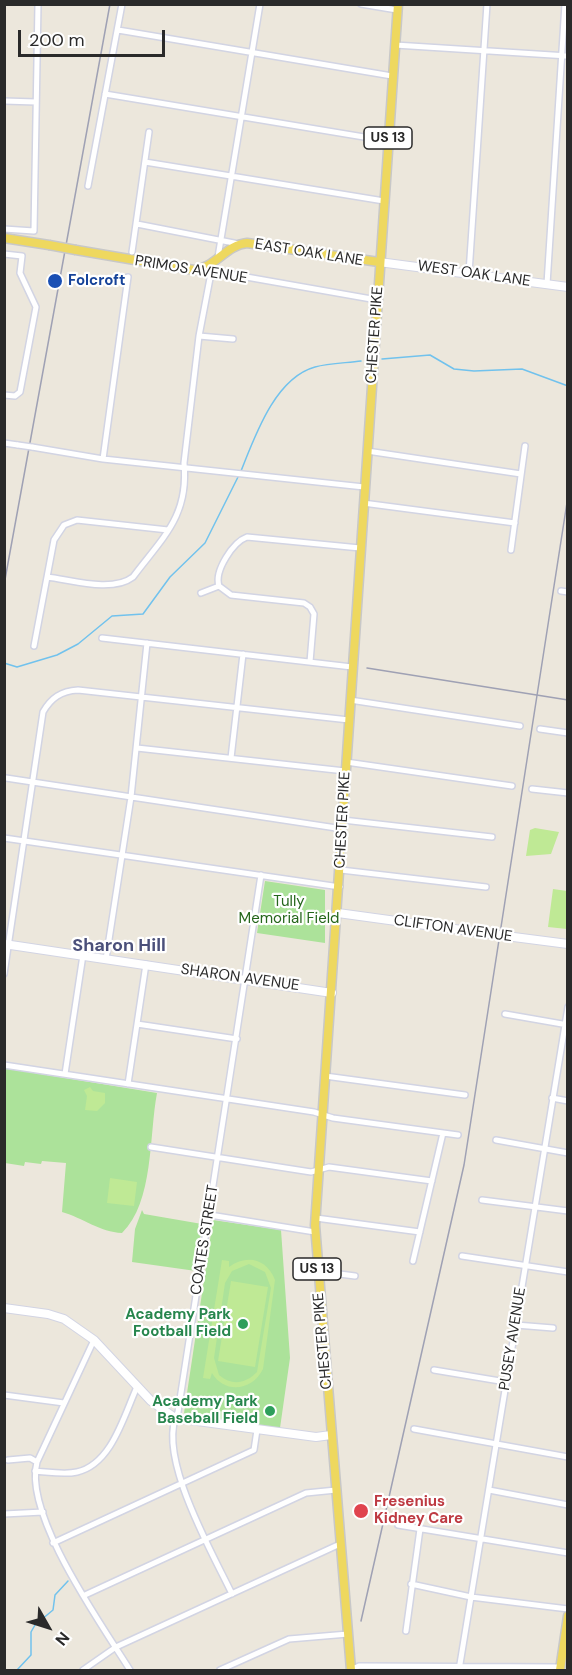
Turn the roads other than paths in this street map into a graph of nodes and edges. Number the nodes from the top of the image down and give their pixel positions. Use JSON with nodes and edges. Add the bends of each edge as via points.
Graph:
{"nodes":[{"id":1,"x":38,"y":4,"type":"edge"},
{"id":2,"x":122,"y":4,"type":"edge"},
{"id":3,"x":260,"y":4,"type":"edge"},
{"id":4,"x":362,"y":4,"type":"edge"},
{"id":5,"x":487,"y":4,"type":"edge"},
{"id":6,"x":565,"y":4,"type":"edge"},
{"id":7,"x":397,"y":7,"type":"edge"},
{"id":8,"x":118,"y":30,"type":"junction"},
{"id":9,"x":395,"y":45,"type":"junction"},
{"id":10,"x":484,"y":51,"type":"junction"},
{"id":11,"x":252,"y":52,"type":"junction"},
{"id":12,"x":560,"y":56,"type":"junction"},
{"id":13,"x":567,"y":56,"type":"edge"},
{"id":14,"x":392,"y":76,"type":"junction"},
{"id":15,"x":105,"y":94,"type":"junction"},
{"id":16,"x":4,"y":101,"type":"edge"},
{"id":17,"x":36,"y":102,"type":"junction"},
{"id":18,"x":241,"y":116,"type":"junction"},
{"id":19,"x":149,"y":132,"type":"dead end"},
{"id":20,"x":388,"y":141,"type":"junction"},
{"id":21,"x":145,"y":162,"type":"junction"},
{"id":22,"x":230,"y":176,"type":"junction"},
{"id":23,"x":88,"y":186,"type":"dead end"},
{"id":24,"x":384,"y":201,"type":"junction"},
{"id":25,"x":137,"y":224,"type":"junction"},
{"id":26,"x":4,"y":229,"type":"edge"},
{"id":27,"x":4,"y":238,"type":"edge"},
{"id":28,"x":223,"y":239,"type":"junction"},
{"id":29,"x":239,"y":244,"type":"junction"},
{"id":30,"x":132,"y":252,"type":"dead end"},
{"id":31,"x":4,"y":254,"type":"edge"},
{"id":32,"x":218,"y":257,"type":"junction"},
{"id":33,"x":380,"y":262,"type":"junction"},
{"id":34,"x":211,"y":268,"type":"junction"},
{"id":35,"x":201,"y":269,"type":"joint"},
{"id":36,"x":469,"y":273,"type":"junction"},
{"id":37,"x":128,"y":277,"type":"dead end"},
{"id":38,"x":547,"y":284,"type":"junction"},
{"id":39,"x":567,"y":287,"type":"edge"},
{"id":40,"x":377,"y":300,"type":"junction"},
{"id":41,"x":199,"y":336,"type":"junction"},
{"id":42,"x":233,"y":339,"type":"dead end"},
{"id":43,"x":4,"y":395,"type":"edge"},
{"id":44,"x":4,"y":443,"type":"edge"},
{"id":45,"x":525,"y":446,"type":"dead end"},
{"id":46,"x":367,"y":451,"type":"junction"},
{"id":47,"x":103,"y":459,"type":"junction"},
{"id":48,"x":184,"y":467,"type":"junction"},
{"id":49,"x":521,"y":474,"type":"junction"},
{"id":50,"x":364,"y":487,"type":"junction"},
{"id":51,"x":363,"y":503,"type":"junction"},
{"id":52,"x":514,"y":523,"type":"junction"},
{"id":53,"x":168,"y":530,"type":"junction"},
{"id":54,"x":360,"y":548,"type":"junction"},
{"id":55,"x":511,"y":550,"type":"dead end"},
{"id":56,"x":47,"y":577,"type":"junction"},
{"id":57,"x":219,"y":586,"type":"junction"},
{"id":58,"x":201,"y":593,"type":"dead end"},
{"id":59,"x":102,"y":638,"type":"dead end"},
{"id":60,"x":147,"y":643,"type":"junction"},
{"id":61,"x":34,"y":646,"type":"dead end"},
{"id":62,"x":243,"y":654,"type":"junction"},
{"id":63,"x":310,"y":662,"type":"junction"},
{"id":64,"x":352,"y":667,"type":"junction"},
{"id":65,"x":141,"y":697,"type":"junction"},
{"id":66,"x":350,"y":700,"type":"junction"},
{"id":67,"x":237,"y":707,"type":"junction"},
{"id":68,"x":349,"y":720,"type":"junction"},
{"id":69,"x":520,"y":726,"type":"dead end"},
{"id":70,"x":540,"y":729,"type":"dead end"},
{"id":71,"x":567,"y":733,"type":"edge"},
{"id":72,"x":137,"y":748,"type":"junction"},
{"id":73,"x":231,"y":758,"type":"junction"},
{"id":74,"x":346,"y":766,"type":"junction"},
{"id":75,"x":6,"y":778,"type":"edge"},
{"id":76,"x":32,"y":782,"type":"junction"},
{"id":77,"x":512,"y":786,"type":"dead end"},
{"id":78,"x":532,"y":789,"type":"dead end"},
{"id":79,"x":567,"y":793,"type":"edge"},
{"id":80,"x":131,"y":797,"type":"junction"},
{"id":81,"x":343,"y":825,"type":"junction"},
{"id":82,"x":492,"y":837,"type":"dead end"},
{"id":83,"x":4,"y":838,"type":"edge"},
{"id":84,"x":24,"y":840,"type":"junction"},
{"id":85,"x":123,"y":855,"type":"junction"},
{"id":86,"x":341,"y":870,"type":"junction"},
{"id":87,"x":261,"y":875,"type":"junction"},
{"id":88,"x":339,"y":887,"type":"junction"},
{"id":89,"x":486,"y":887,"type":"dead end"},
{"id":90,"x":338,"y":913,"type":"junction"},
{"id":91,"x":7,"y":944,"type":"edge"},
{"id":92,"x":567,"y":944,"type":"edge"},
{"id":93,"x":83,"y":955,"type":"junction"},
{"id":94,"x":106,"y":958,"type":"junction"},
{"id":95,"x":146,"y":964,"type":"junction"},
{"id":96,"x":4,"y":974,"type":"edge"},
{"id":97,"x":247,"y":978,"type":"junction"},
{"id":98,"x":332,"y":993,"type":"junction"},
{"id":99,"x":567,"y":1007,"type":"edge"},
{"id":100,"x":505,"y":1014,"type":"dead end"},
{"id":101,"x":137,"y":1024,"type":"junction"},
{"id":102,"x":566,"y":1024,"type":"edge"},
{"id":103,"x":237,"y":1039,"type":"junction"},
{"id":104,"x":4,"y":1065,"type":"edge"},
{"id":105,"x":65,"y":1074,"type":"junction"},
{"id":106,"x":325,"y":1076,"type":"junction"},
{"id":107,"x":128,"y":1084,"type":"junction"},
{"id":108,"x":465,"y":1095,"type":"dead end"},
{"id":109,"x":552,"y":1098,"type":"junction"},
{"id":110,"x":228,"y":1099,"type":"junction"},
{"id":111,"x":567,"y":1101,"type":"edge"},
{"id":112,"x":322,"y":1115,"type":"junction"},
{"id":113,"x":443,"y":1132,"type":"junction"},
{"id":114,"x":458,"y":1135,"type":"dead end"},
{"id":115,"x":496,"y":1140,"type":"dead end"},
{"id":116,"x":151,"y":1147,"type":"dead end"},
{"id":117,"x":544,"y":1150,"type":"junction"},
{"id":118,"x":567,"y":1153,"type":"edge"},
{"id":119,"x":217,"y":1157,"type":"junction"},
{"id":120,"x":319,"y":1170,"type":"junction"},
{"id":121,"x":432,"y":1181,"type":"junction"},
{"id":122,"x":482,"y":1200,"type":"dead end"},
{"id":123,"x":535,"y":1206,"type":"junction"},
{"id":124,"x":567,"y":1211,"type":"edge"},
{"id":125,"x":210,"y":1215,"type":"junction"},
{"id":126,"x":316,"y":1218,"type":"junction"},
{"id":127,"x":315,"y":1232,"type":"junction"},
{"id":128,"x":420,"y":1232,"type":"junction"},
{"id":129,"x":462,"y":1256,"type":"dead end"},
{"id":130,"x":413,"y":1261,"type":"dead end"},
{"id":131,"x":525,"y":1265,"type":"junction"},
{"id":132,"x":317,"y":1271,"type":"junction"},
{"id":133,"x":567,"y":1272,"type":"edge"},
{"id":134,"x":355,"y":1276,"type":"dead end"},
{"id":135,"x":4,"y":1308,"type":"edge"},
{"id":136,"x":516,"y":1324,"type":"junction"},
{"id":137,"x":553,"y":1328,"type":"dead end"},
{"id":138,"x":94,"y":1340,"type":"junction"},
{"id":139,"x":434,"y":1370,"type":"dead end"},
{"id":140,"x":506,"y":1382,"type":"junction"},
{"id":141,"x":137,"y":1387,"type":"junction"},
{"id":142,"x":4,"y":1395,"type":"edge"},
{"id":143,"x":64,"y":1404,"type":"junction"},
{"id":144,"x":175,"y":1418,"type":"junction"},
{"id":145,"x":414,"y":1429,"type":"dead end"},
{"id":146,"x":256,"y":1430,"type":"junction"},
{"id":147,"x":331,"y":1435,"type":"junction"},
{"id":148,"x":496,"y":1443,"type":"junction"},
{"id":149,"x":567,"y":1457,"type":"edge"},
{"id":150,"x":8,"y":1460,"type":"dead end"},
{"id":151,"x":37,"y":1462,"type":"junction"},
{"id":152,"x":35,"y":1471,"type":"junction"},
{"id":153,"x":180,"y":1484,"type":"junction"},
{"id":154,"x":336,"y":1490,"type":"junction"},
{"id":155,"x":489,"y":1490,"type":"junction"},
{"id":156,"x":567,"y":1505,"type":"edge"},
{"id":157,"x":44,"y":1512,"type":"junction"},
{"id":158,"x":4,"y":1514,"type":"edge"},
{"id":159,"x":398,"y":1525,"type":"dead end"},
{"id":160,"x":420,"y":1529,"type":"junction"},
{"id":161,"x":481,"y":1538,"type":"junction"},
{"id":162,"x":206,"y":1539,"type":"junction"},
{"id":163,"x":53,"y":1543,"type":"junction"},
{"id":164,"x":340,"y":1544,"type":"junction"},
{"id":165,"x":567,"y":1553,"type":"edge"},
{"id":166,"x":411,"y":1584,"type":"junction"},
{"id":167,"x":232,"y":1594,"type":"junction"},
{"id":168,"x":85,"y":1595,"type":"junction"},
{"id":169,"x":471,"y":1597,"type":"junction"},
{"id":170,"x":567,"y":1609,"type":"edge"},
{"id":171,"x":567,"y":1616,"type":"edge"},
{"id":172,"x":406,"y":1631,"type":"dead end"},
{"id":173,"x":348,"y":1634,"type":"junction"},
{"id":174,"x":116,"y":1647,"type":"junction"},
{"id":175,"x":460,"y":1669,"type":"edge"},
{"id":176,"x":560,"y":1669,"type":"edge"},
{"id":177,"x":351,"y":1670,"type":"edge"},
{"id":178,"x":83,"y":1671,"type":"edge"},
{"id":179,"x":130,"y":1671,"type":"edge"},
{"id":180,"x":220,"y":1671,"type":"edge"}],
"edges":[{"from":1,"to":17,"type":"street"},
{"from":2,"to":8,"type":"street"},
{"from":3,"to":11,"type":"street"},
{"from":4,"to":7,"type":"street"},
{"from":5,"to":10,"type":"street"},
{"from":6,"to":12,"type":"street"},
{"from":7,"to":9,"type":"main road","name":"CHESTER PIKE","number":"US 13"},
{"from":8,"to":11,"type":"street"},
{"from":8,"to":15,"type":"street"},
{"from":9,"to":10,"type":"street"},
{"from":9,"to":14,"type":"main road","name":"CHESTER PIKE","number":"US 13"},
{"from":10,"to":12,"type":"street"},
{"from":10,"to":36,"type":"street"},
{"from":11,"to":14,"type":"street"},
{"from":11,"to":18,"type":"street"},
{"from":12,"to":13,"type":"street"},
{"from":12,"to":38,"type":"street"},
{"from":14,"to":20,"type":"main road","name":"CHESTER PIKE","number":"US 13"},
{"from":15,"to":18,"type":"street"},
{"from":15,"to":23,"type":"street"},
{"from":16,"to":17,"type":"street"},
{"from":17,"to":26,"type":"street","via":[[34,231]]},
{"from":18,"to":20,"type":"street"},
{"from":18,"to":22,"type":"street"},
{"from":19,"to":21,"type":"street"},
{"from":20,"to":24,"type":"main road","name":"CHESTER PIKE","number":"US 13"},
{"from":21,"to":22,"type":"street"},
{"from":21,"to":25,"type":"street"},
{"from":22,"to":24,"type":"street"},
{"from":22,"to":28,"type":"street"},
{"from":24,"to":33,"type":"main road","name":"CHESTER PIKE","number":"US 13"},
{"from":25,"to":28,"type":"street","name":"EAST OAK LANE"},
{"from":25,"to":30,"type":"street"},
{"from":27,"to":35,"type":"main road","name":"PRIMOS AVENUE","bridge":true},
{"from":28,"to":29,"type":"street","name":"EAST OAK LANE"},
{"from":28,"to":32,"type":"street"},
{"from":29,"to":32,"type":"main road","name":"EAST OAK LANE"},
{"from":29,"to":33,"type":"main road","name":"EAST OAK LANE"},
{"from":31,"to":43,"type":"street","via":[[22,256],[20,273],[36,307],[20,392],[17,396]]},
{"from":32,"to":34,"type":"main road","name":"EAST OAK LANE"},
{"from":33,"to":36,"type":"street","name":"WEST OAK LANE"},
{"from":33,"to":40,"type":"main road","name":"CHESTER PIKE","number":"US 13"},
{"from":34,"to":35,"type":"main road","name":"EAST OAK LANE"},
{"from":34,"to":40,"type":"street","name":"PRIMOS AVENUE"},
{"from":34,"to":41,"type":"street"},
{"from":36,"to":38,"type":"street","name":"WEST OAK LANE"},
{"from":37,"to":47,"type":"street"},
{"from":38,"to":39,"type":"street","name":"WEST OAK LANE"},
{"from":40,"to":46,"type":"main road","name":"CHESTER PIKE","number":"US 13"},
{"from":41,"to":42,"type":"street"},
{"from":41,"to":48,"type":"street"},
{"from":44,"to":47,"type":"street","bridge":true},
{"from":45,"to":49,"type":"street"},
{"from":46,"to":49,"type":"street"},
{"from":46,"to":50,"type":"main road","name":"CHESTER PIKE","number":"US 13"},
{"from":47,"to":48,"type":"street"},
{"from":48,"to":50,"type":"street"},
{"from":48,"to":53,"type":"street","via":[[181,508]]},
{"from":49,"to":52,"type":"street"},
{"from":50,"to":51,"type":"main road","name":"CHESTER PIKE","number":"US 13"},
{"from":51,"to":52,"type":"street"},
{"from":51,"to":54,"type":"main road","name":"CHESTER PIKE","number":"US 13"},
{"from":52,"to":55,"type":"street"},
{"from":53,"to":56,"type":"street","via":[[133,577],[121,584]]},
{"from":53,"to":56,"type":"street","via":[[72,520],[55,535]]},
{"from":54,"to":57,"type":"street","via":[[245,538],[237,543],[219,572]]},
{"from":54,"to":64,"type":"main road","name":"CHESTER PIKE","number":"US 13"},
{"from":56,"to":61,"type":"street"},
{"from":57,"to":58,"type":"street"},
{"from":57,"to":63,"type":"street","via":[[231,595],[308,605],[314,614]]},
{"from":59,"to":60,"type":"street"},
{"from":60,"to":62,"type":"street"},
{"from":60,"to":65,"type":"street"},
{"from":62,"to":63,"type":"street"},
{"from":62,"to":67,"type":"street"},
{"from":63,"to":64,"type":"street"},
{"from":64,"to":66,"type":"main road","name":"CHESTER PIKE","number":"US 13"},
{"from":65,"to":67,"type":"street"},
{"from":65,"to":72,"type":"street"},
{"from":65,"to":76,"type":"street","via":[[70,691],[59,694],[43,712]]},
{"from":66,"to":68,"type":"main road","name":"CHESTER PIKE","number":"US 13"},
{"from":66,"to":69,"type":"street"},
{"from":67,"to":68,"type":"street"},
{"from":67,"to":73,"type":"street"},
{"from":68,"to":74,"type":"main road","name":"CHESTER PIKE","number":"US 13"},
{"from":70,"to":71,"type":"street"},
{"from":72,"to":73,"type":"street"},
{"from":72,"to":80,"type":"street"},
{"from":73,"to":74,"type":"street"},
{"from":74,"to":77,"type":"street"},
{"from":74,"to":81,"type":"main road","name":"CHESTER PIKE","number":"US 13"},
{"from":75,"to":76,"type":"street"},
{"from":76,"to":80,"type":"street"},
{"from":76,"to":84,"type":"street"},
{"from":78,"to":79,"type":"street"},
{"from":80,"to":81,"type":"street"},
{"from":80,"to":85,"type":"street"},
{"from":81,"to":82,"type":"street"},
{"from":81,"to":86,"type":"main road","name":"CHESTER PIKE","number":"US 13"},
{"from":83,"to":84,"type":"street"},
{"from":84,"to":85,"type":"street"},
{"from":84,"to":91,"type":"street"},
{"from":85,"to":87,"type":"street"},
{"from":85,"to":94,"type":"street"},
{"from":86,"to":88,"type":"main road","name":"CHESTER PIKE","number":"US 13"},
{"from":86,"to":89,"type":"street"},
{"from":87,"to":88,"type":"street"},
{"from":87,"to":97,"type":"street","name":"COATES STREET"},
{"from":88,"to":90,"type":"main road","name":"CHESTER PIKE","number":"US 13"},
{"from":90,"to":92,"type":"street","name":"CLIFTON AVENUE","bridge":true},
{"from":90,"to":98,"type":"main road","name":"CHESTER PIKE","number":"US 13"},
{"from":91,"to":93,"type":"street","name":"SHARON AVENUE"},
{"from":91,"to":96,"type":"street"},
{"from":93,"to":94,"type":"street","name":"SHARON AVENUE"},
{"from":93,"to":105,"type":"street"},
{"from":94,"to":95,"type":"street","name":"SHARON AVENUE"},
{"from":95,"to":97,"type":"street","name":"SHARON AVENUE"},
{"from":95,"to":101,"type":"street"},
{"from":97,"to":98,"type":"street","name":"SHARON AVENUE"},
{"from":97,"to":103,"type":"street","name":"COATES STREET"},
{"from":98,"to":106,"type":"main road","name":"CHESTER PIKE","number":"US 13"},
{"from":99,"to":102,"type":"street","name":"PUSEY AVENUE"},
{"from":100,"to":102,"type":"street"},
{"from":101,"to":103,"type":"street"},
{"from":101,"to":107,"type":"street"},
{"from":102,"to":109,"type":"street","name":"PUSEY AVENUE"},
{"from":103,"to":110,"type":"street","name":"COATES STREET"},
{"from":104,"to":105,"type":"street"},
{"from":105,"to":107,"type":"street"},
{"from":106,"to":108,"type":"street"},
{"from":106,"to":112,"type":"main road","name":"CHESTER PIKE","number":"US 13"},
{"from":107,"to":110,"type":"street"},
{"from":109,"to":111,"type":"street"},
{"from":109,"to":117,"type":"street","name":"PUSEY AVENUE"},
{"from":110,"to":112,"type":"street"},
{"from":110,"to":119,"type":"street","name":"COATES STREET"},
{"from":112,"to":113,"type":"street"},
{"from":112,"to":120,"type":"main road","name":"CHESTER PIKE","number":"US 13"},
{"from":113,"to":114,"type":"street"},
{"from":113,"to":121,"type":"street"},
{"from":115,"to":117,"type":"street"},
{"from":116,"to":119,"type":"street"},
{"from":117,"to":118,"type":"street"},
{"from":117,"to":123,"type":"street","name":"PUSEY AVENUE"},
{"from":119,"to":120,"type":"street"},
{"from":119,"to":125,"type":"street","name":"COATES STREET"},
{"from":120,"to":121,"type":"street","via":[[329,1167]]},
{"from":120,"to":126,"type":"main road","name":"CHESTER PIKE","number":"US 13"},
{"from":121,"to":128,"type":"street"},
{"from":122,"to":123,"type":"street"},
{"from":123,"to":124,"type":"street"},
{"from":123,"to":131,"type":"street","name":"PUSEY AVENUE"},
{"from":125,"to":127,"type":"street"},
{"from":125,"to":144,"type":"street","name":"COATES STREET"},
{"from":126,"to":127,"type":"main road","name":"CHESTER PIKE","number":"US 13"},
{"from":126,"to":128,"type":"street"},
{"from":127,"to":132,"type":"main road","name":"CHESTER PIKE","number":"US 13"},
{"from":128,"to":130,"type":"street"},
{"from":129,"to":131,"type":"street"},
{"from":131,"to":133,"type":"street"},
{"from":131,"to":136,"type":"street","name":"PUSEY AVENUE"},
{"from":132,"to":134,"type":"street"},
{"from":132,"to":147,"type":"main road","name":"CHESTER PIKE","number":"US 13"},
{"from":135,"to":138,"type":"street","via":[[64,1319]]},
{"from":136,"to":137,"type":"street"},
{"from":136,"to":140,"type":"street","name":"PUSEY AVENUE"},
{"from":138,"to":141,"type":"street"},
{"from":138,"to":143,"type":"street"},
{"from":139,"to":140,"type":"street"},
{"from":140,"to":148,"type":"street","name":"PUSEY AVENUE"},
{"from":141,"to":144,"type":"street"},
{"from":141,"to":152,"type":"street","via":[[111,1444],[93,1465],[67,1474]]},
{"from":142,"to":143,"type":"street"},
{"from":143,"to":151,"type":"street"},
{"from":144,"to":146,"type":"street"},
{"from":144,"to":153,"type":"street","name":"COATES STREET","via":[[172,1429]]},
{"from":145,"to":148,"type":"street"},
{"from":146,"to":147,"type":"street"},
{"from":146,"to":153,"type":"street","via":[[254,1450]]},
{"from":147,"to":154,"type":"main road","name":"CHESTER PIKE","number":"US 13"},
{"from":148,"to":149,"type":"street"},
{"from":148,"to":155,"type":"street","name":"PUSEY AVENUE"},
{"from":150,"to":151,"type":"street","via":[[30,1458]]},
{"from":151,"to":152,"type":"street"},
{"from":152,"to":157,"type":"street"},
{"from":153,"to":162,"type":"street","name":"COATES STREET"},
{"from":153,"to":163,"type":"street"},
{"from":154,"to":162,"type":"street","via":[[306,1493]]},
{"from":154,"to":164,"type":"main road","name":"CHESTER PIKE","number":"US 13"},
{"from":155,"to":156,"type":"street"},
{"from":155,"to":161,"type":"street","name":"PUSEY AVENUE"},
{"from":157,"to":158,"type":"street"},
{"from":157,"to":163,"type":"street"},
{"from":159,"to":160,"type":"street"},
{"from":160,"to":161,"type":"street"},
{"from":160,"to":166,"type":"street"},
{"from":161,"to":165,"type":"street"},
{"from":161,"to":169,"type":"street","name":"PUSEY AVENUE"},
{"from":162,"to":167,"type":"street","name":"COATES STREET"},
{"from":162,"to":168,"type":"street"},
{"from":163,"to":168,"type":"street"},
{"from":164,"to":167,"type":"street"},
{"from":164,"to":173,"type":"main road","name":"CHESTER PIKE","number":"US 13"},
{"from":166,"to":169,"type":"street"},
{"from":166,"to":172,"type":"street"},
{"from":167,"to":174,"type":"street"},
{"from":168,"to":174,"type":"street"},
{"from":169,"to":170,"type":"street"},
{"from":169,"to":175,"type":"street","name":"PUSEY AVENUE"},
{"from":171,"to":176,"type":"main road"},
{"from":173,"to":177,"type":"main road","name":"CHESTER PIKE","number":"US 13"},
{"from":173,"to":180,"type":"street","via":[[289,1639]]},
{"from":174,"to":178,"type":"street"},
{"from":174,"to":179,"type":"street"},
{"from":175,"to":176,"type":"street"},
{"from":175,"to":177,"type":"street","via":[[359,1666]]}]}
